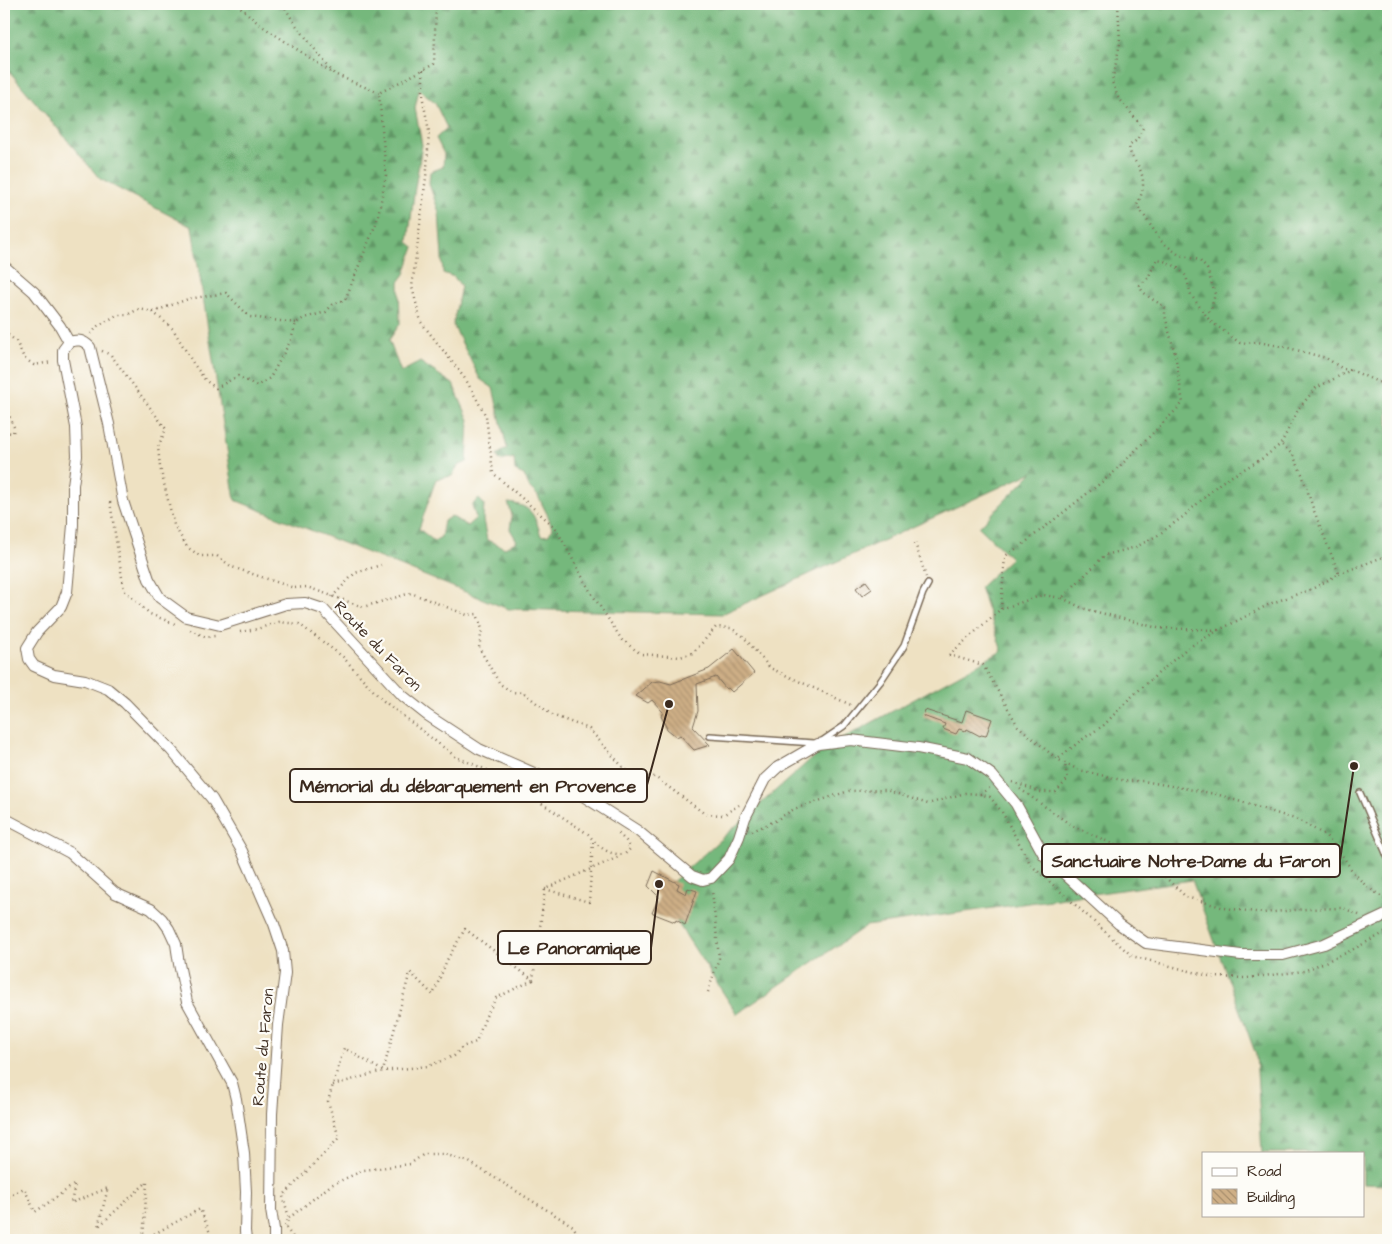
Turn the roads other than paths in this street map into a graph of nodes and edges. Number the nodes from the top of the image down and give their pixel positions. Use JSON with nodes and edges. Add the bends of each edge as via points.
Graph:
{"nodes":[{"id":1,"x":4,"y":266,"type":"edge"},
{"id":2,"x":69,"y":342,"type":"junction"},
{"id":3,"x":928,"y":584,"type":"road end"},
{"id":4,"x":710,"y":736,"type":"dead end"},
{"id":5,"x":818,"y":744,"type":"junction"},
{"id":6,"x":1360,"y":793,"type":"dead end"},
{"id":7,"x":4,"y":818,"type":"edge"},
{"id":8,"x":1388,"y":858,"type":"edge"},
{"id":9,"x":1388,"y":914,"type":"edge"},
{"id":10,"x":246,"y":1240,"type":"edge"},
{"id":11,"x":274,"y":1240,"type":"edge"}],
"edges":[{"from":1,"to":2,"type":"street","via":[[34,292]]},
{"from":2,"to":5,"type":"street","name":"Route du Faron","via":[[78,340],[87,344],[104,398],[123,501],[146,571],[160,598],[186,617],[220,625],[286,604],[305,603],[323,609],[403,696],[427,715],[479,749],[575,791],[638,832],[692,876],[707,879],[729,859],[765,779],[778,767]]},
{"from":2,"to":11,"type":"street","name":"Route du Faron","via":[[63,350],[63,360],[75,418],[77,456],[67,592],[61,607],[37,632],[27,648],[29,660],[34,666],[54,674],[85,680],[108,689],[125,703],[171,750],[212,799],[253,876],[283,951],[285,973],[278,1018],[272,1114],[271,1210],[280,1228]]},
{"from":3,"to":5,"type":"lane","via":[[904,646],[880,682],[844,726]]},
{"from":4,"to":5,"type":"lane"},
{"from":5,"to":9,"type":"street","via":[[851,740],[968,758],[992,775],[1016,804],[1044,855],[1119,924],[1146,943],[1241,955],[1283,955],[1324,944]]},
{"from":6,"to":8,"type":"lane"},
{"from":7,"to":10,"type":"street","name":"Route du Faron","via":[[70,853],[115,893],[151,909],[169,929],[176,944],[187,1002],[232,1083],[236,1099],[244,1152]]}]}
